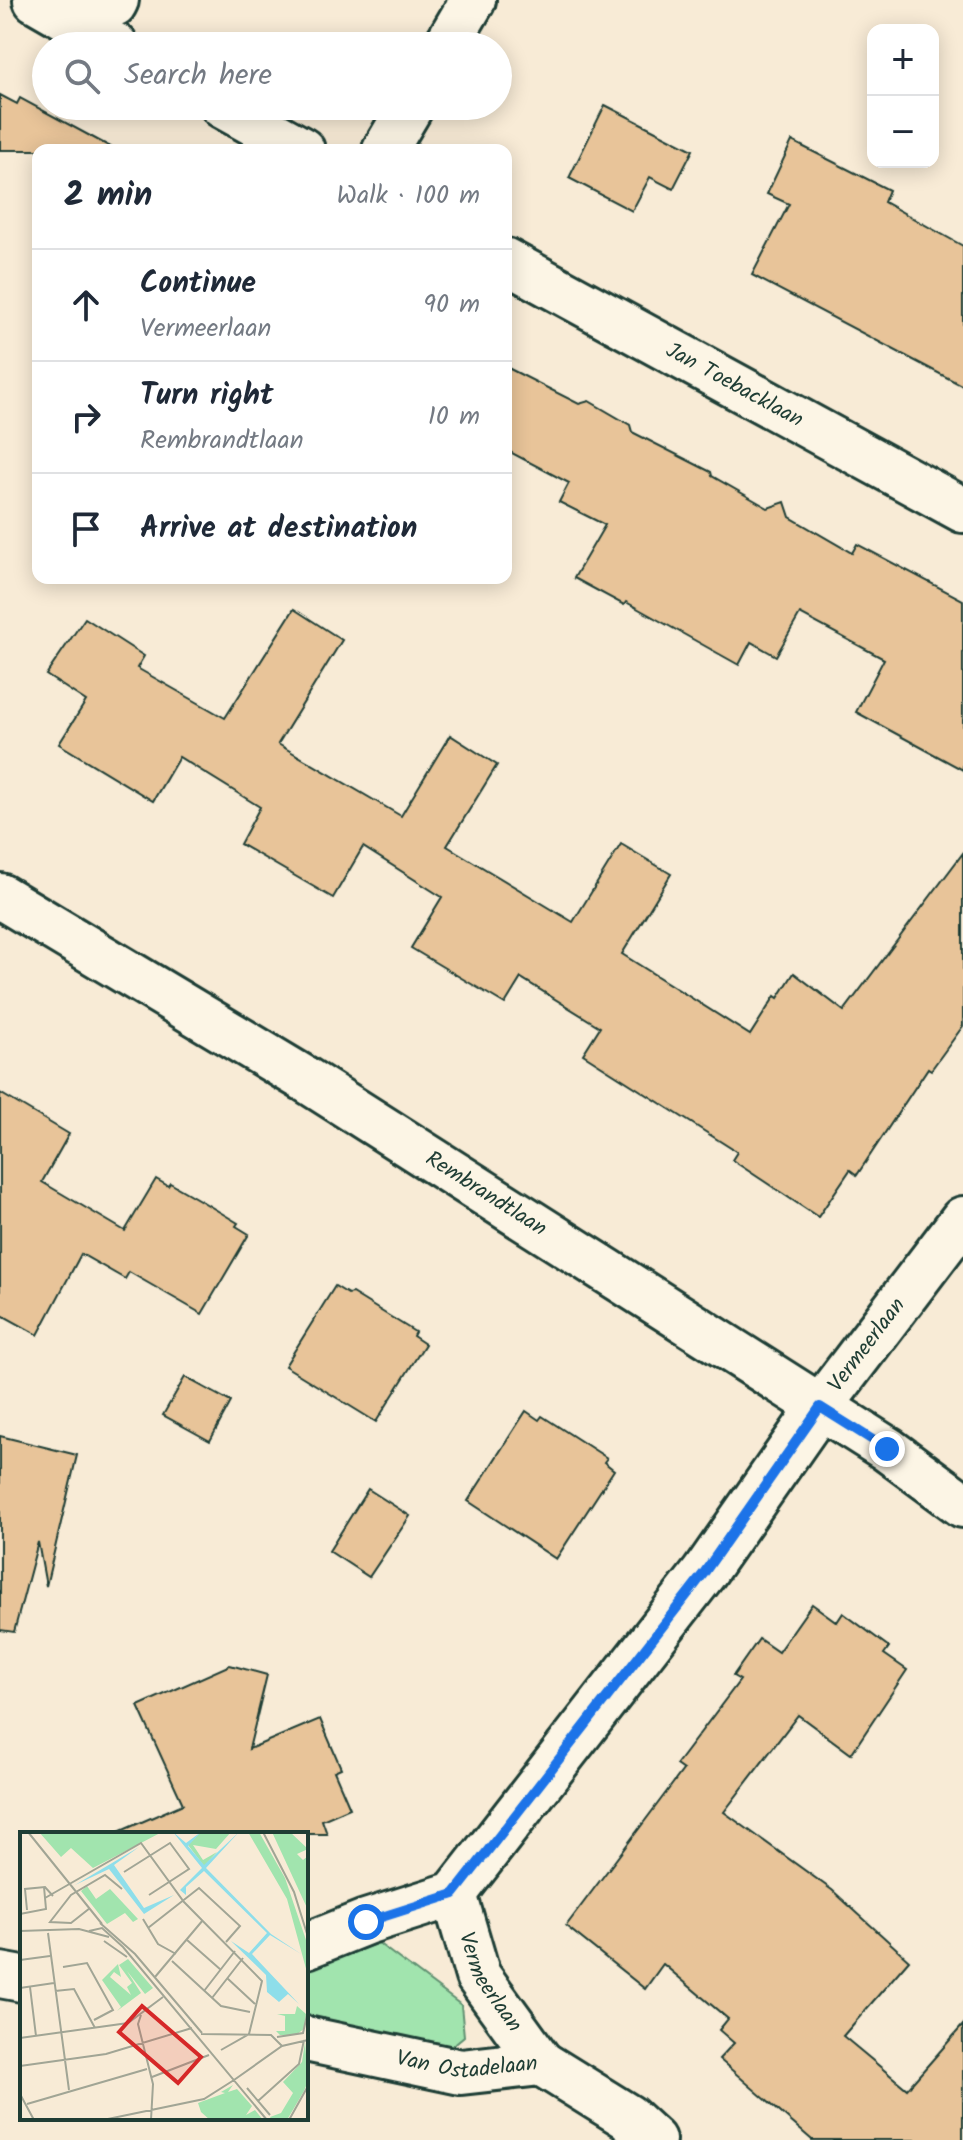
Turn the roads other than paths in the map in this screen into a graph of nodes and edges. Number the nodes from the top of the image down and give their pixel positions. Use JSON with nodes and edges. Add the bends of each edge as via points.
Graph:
{"nodes":[{"id":1,"x":116,"y":0,"type":"edge"},
{"id":2,"x":473,"y":0,"type":"edge"},
{"id":3,"x":52,"y":9,"type":"edge"},
{"id":4,"x":92,"y":32,"type":"edge"},
{"id":5,"x":454,"y":32,"type":"edge"},
{"id":6,"x":248,"y":120,"type":"edge"},
{"id":7,"x":403,"y":120,"type":"edge"},
{"id":8,"x":291,"y":144,"type":"edge"},
{"id":9,"x":389,"y":144,"type":"edge"},
{"id":10,"x":512,"y":264,"type":"edge"},
{"id":11,"x":963,"y":510,"type":"edge"},
{"id":12,"x":0,"y":896,"type":"edge"},
{"id":13,"x":963,"y":1219,"type":"edge"},
{"id":14,"x":820,"y":1407,"type":"junction"},
{"id":15,"x":963,"y":1505,"type":"edge"},
{"id":16,"x":454,"y":1894,"type":"junction"},
{"id":17,"x":308,"y":1945,"type":"edge"},
{"id":18,"x":0,"y":1975,"type":"edge"},
{"id":19,"x":20,"y":1979,"type":"edge"},
{"id":20,"x":308,"y":2039,"type":"edge"},
{"id":21,"x":541,"y":2063,"type":"junction"},
{"id":22,"x":653,"y":2140,"type":"edge"}],
"edges":[{"from":1,"to":3,"type":"street"},
{"from":2,"to":5,"type":"street"},
{"from":3,"to":4,"type":"street"},
{"from":6,"to":8,"type":"street"},
{"from":7,"to":9,"type":"street"},
{"from":10,"to":11,"type":"street","name":"Jan Toebacklaan"},
{"from":12,"to":14,"type":"street","name":"Rembrandtlaan","via":[[305,1079]]},
{"from":13,"to":14,"type":"street","name":"Vermeerlaan"},
{"from":14,"to":15,"type":"street","name":"Rembrandtlaan"},
{"from":14,"to":16,"type":"street","name":"Vermeerlaan","via":[[704,1573]]},
{"from":16,"to":17,"type":"street"},
{"from":16,"to":21,"type":"street","name":"Vermeerlaan","via":[[478,1976]]},
{"from":18,"to":19,"type":"street"},
{"from":20,"to":21,"type":"street","name":"Van Ostadelaan","via":[[461,2072]]},
{"from":21,"to":22,"type":"street","name":"Van Ostadelaan","via":[[628,2117]]}]}
